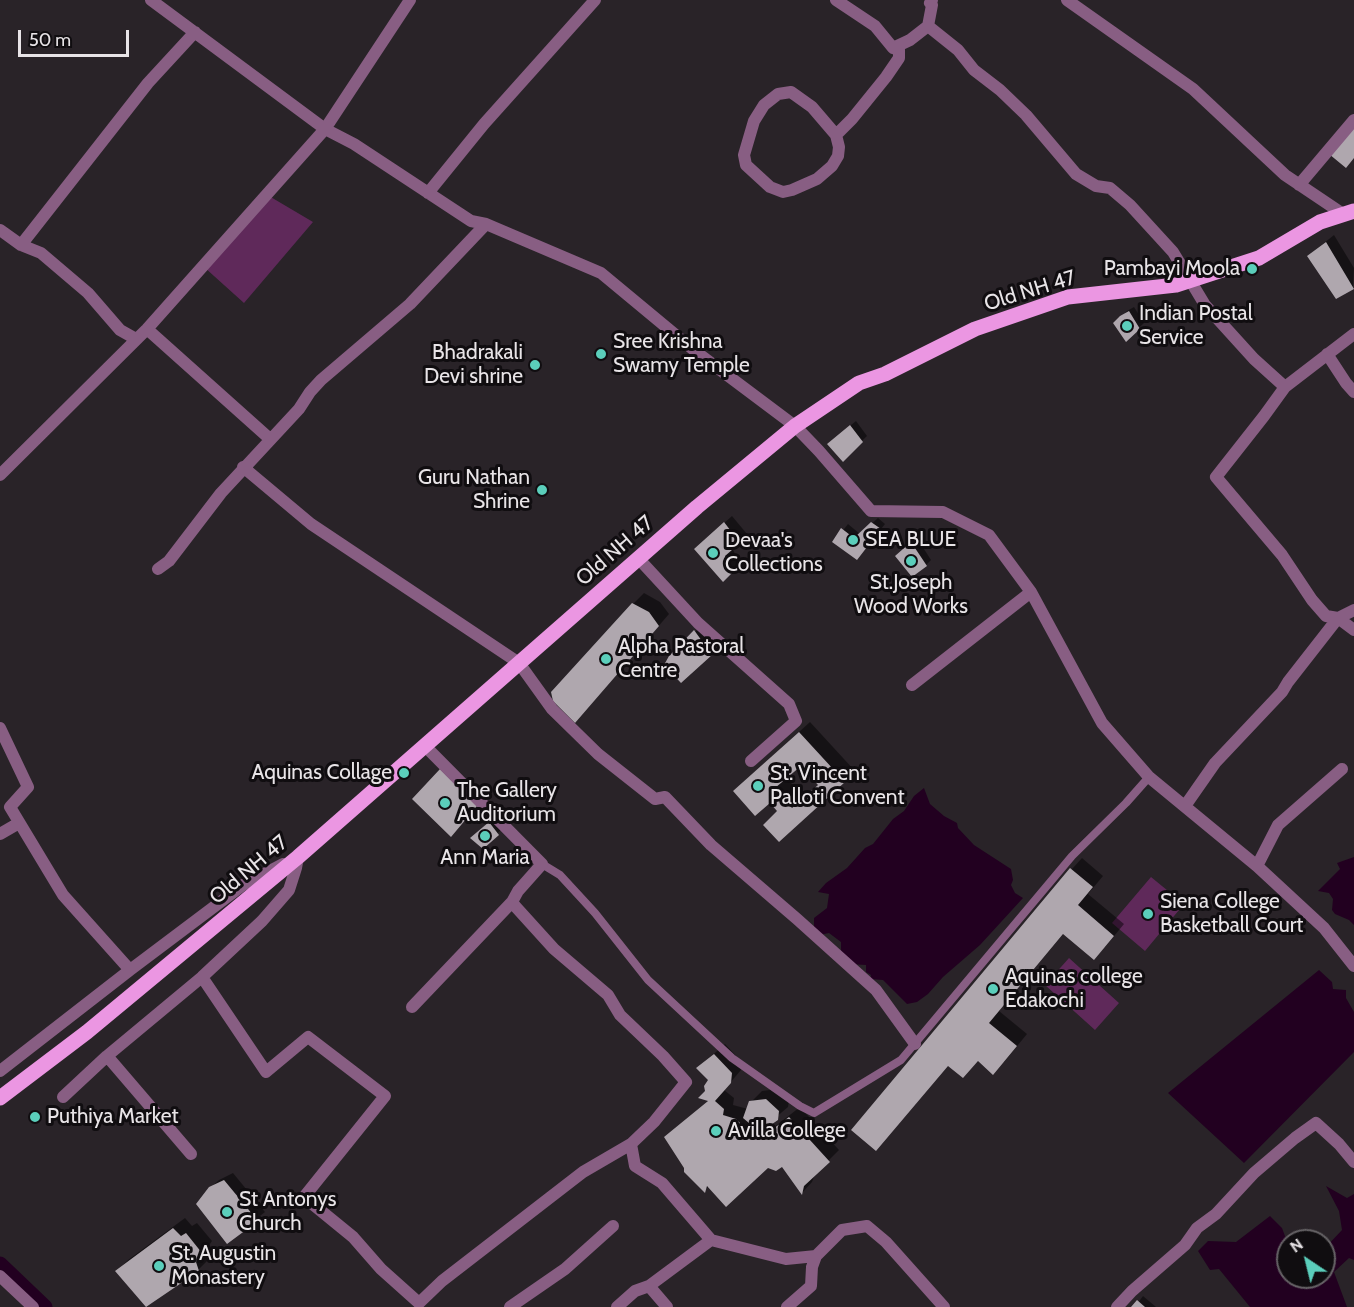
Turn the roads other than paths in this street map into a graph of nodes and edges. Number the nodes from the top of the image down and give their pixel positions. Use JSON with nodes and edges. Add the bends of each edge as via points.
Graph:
{"nodes":[{"id":1,"x":151,"y":0,"type":"edge"},
{"id":2,"x":410,"y":0,"type":"edge"},
{"id":3,"x":594,"y":0,"type":"edge"},
{"id":4,"x":836,"y":0,"type":"edge"},
{"id":5,"x":932,"y":0,"type":"edge"},
{"id":6,"x":1067,"y":0,"type":"edge"},
{"id":7,"x":928,"y":26,"type":"junction"},
{"id":8,"x":195,"y":32,"type":"junction"},
{"id":9,"x":899,"y":45,"type":"junction"},
{"id":10,"x":1354,"y":120,"type":"edge"},
{"id":11,"x":325,"y":129,"type":"junction"},
{"id":12,"x":836,"y":135,"type":"junction"},
{"id":13,"x":1299,"y":185,"type":"junction"},
{"id":14,"x":428,"y":193,"type":"junction"},
{"id":15,"x":1348,"y":213,"type":"edge"},
{"id":16,"x":486,"y":225,"type":"junction"},
{"id":17,"x":0,"y":230,"type":"edge"},
{"id":18,"x":21,"y":245,"type":"junction"},
{"id":19,"x":1190,"y":280,"type":"junction"},
{"id":20,"x":147,"y":329,"type":"junction"},
{"id":21,"x":1354,"y":334,"type":"edge"},
{"id":22,"x":136,"y":339,"type":"junction"},
{"id":23,"x":1327,"y":354,"type":"junction"},
{"id":24,"x":1285,"y":387,"type":"junction"},
{"id":25,"x":1354,"y":392,"type":"edge"},
{"id":26,"x":795,"y":426,"type":"junction"},
{"id":27,"x":270,"y":439,"type":"junction"},
{"id":28,"x":243,"y":467,"type":"junction"},
{"id":29,"x":0,"y":475,"type":"edge"},
{"id":30,"x":638,"y":558,"type":"junction"},
{"id":31,"x":158,"y":569,"type":"dead end"},
{"id":32,"x":1030,"y":592,"type":"junction"},
{"id":33,"x":1354,"y":610,"type":"edge"},
{"id":34,"x":1338,"y":618,"type":"junction"},
{"id":35,"x":1354,"y":630,"type":"edge"},
{"id":36,"x":519,"y":663,"type":"junction"},
{"id":37,"x":912,"y":685,"type":"dead end"},
{"id":38,"x":0,"y":728,"type":"edge"},
{"id":39,"x":425,"y":746,"type":"junction"},
{"id":40,"x":751,"y":761,"type":"dead end"},
{"id":41,"x":1342,"y":769,"type":"dead end"},
{"id":42,"x":1149,"y":777,"type":"junction"},
{"id":43,"x":1185,"y":806,"type":"junction"},
{"id":44,"x":19,"y":822,"type":"junction"},
{"id":45,"x":0,"y":834,"type":"edge"},
{"id":46,"x":298,"y":857,"type":"junction"},
{"id":47,"x":542,"y":864,"type":"junction"},
{"id":48,"x":1257,"y":866,"type":"junction"},
{"id":49,"x":512,"y":902,"type":"junction"},
{"id":50,"x":1354,"y":966,"type":"edge"},
{"id":51,"x":130,"y":970,"type":"junction"},
{"id":52,"x":202,"y":977,"type":"junction"},
{"id":53,"x":412,"y":1008,"type":"dead end"},
{"id":54,"x":915,"y":1044,"type":"junction"},
{"id":55,"x":106,"y":1056,"type":"junction"},
{"id":56,"x":0,"y":1071,"type":"edge"},
{"id":57,"x":63,"y":1096,"type":"dead end"},
{"id":58,"x":0,"y":1098,"type":"edge"},
{"id":59,"x":631,"y":1144,"type":"junction"},
{"id":60,"x":191,"y":1154,"type":"dead end"},
{"id":61,"x":1354,"y":1162,"type":"edge"},
{"id":62,"x":613,"y":1226,"type":"dead end"},
{"id":63,"x":711,"y":1240,"type":"junction"},
{"id":64,"x":816,"y":1257,"type":"junction"},
{"id":65,"x":0,"y":1276,"type":"edge"},
{"id":66,"x":649,"y":1286,"type":"junction"},
{"id":67,"x":421,"y":1305,"type":"edge"},
{"id":68,"x":33,"y":1307,"type":"edge"},
{"id":69,"x":510,"y":1307,"type":"edge"},
{"id":70,"x":617,"y":1307,"type":"edge"},
{"id":71,"x":667,"y":1307,"type":"edge"},
{"id":72,"x":787,"y":1307,"type":"edge"},
{"id":73,"x":944,"y":1307,"type":"edge"},
{"id":74,"x":1117,"y":1307,"type":"edge"}],
"edges":[{"from":1,"to":8,"type":"street"},
{"from":2,"to":11,"type":"street"},
{"from":3,"to":14,"type":"street"},
{"from":4,"to":9,"type":"street","via":[[875,26],[893,48]]},
{"from":5,"to":7,"type":"street"},
{"from":6,"to":13,"type":"street","via":[[1192,89]]},
{"from":7,"to":9,"type":"street"},
{"from":7,"to":19,"type":"street","via":[[1026,115],[1076,174],[1096,186],[1110,188],[1130,205],[1173,252]]},
{"from":8,"to":11,"type":"street"},
{"from":8,"to":18,"type":"street","via":[[148,83]]},
{"from":9,"to":12,"type":"street","via":[[899,58],[886,77]]},
{"from":10,"to":13,"type":"street"},
{"from":11,"to":14,"type":"street"},
{"from":11,"to":20,"type":"street"},
{"from":12,"to":12,"type":"street","via":[[838,156],[832,166],[792,190],[783,192],[770,187],[746,165],[744,155],[754,121],[764,105],[778,94],[791,92],[812,106]]},
{"from":13,"to":15,"type":"street"},
{"from":14,"to":16,"type":"street","via":[[471,221]]},
{"from":15,"to":19,"type":"main road","name":"Old NH 47","via":[[1320,222],[1259,258]]},
{"from":16,"to":26,"type":"street","via":[[601,273],[695,351]]},
{"from":16,"to":27,"type":"street","via":[[410,304],[321,380]]},
{"from":17,"to":18,"type":"street"},
{"from":18,"to":22,"type":"street","via":[[41,253],[88,293],[120,330]]},
{"from":19,"to":24,"type":"street","via":[[1227,330]]},
{"from":19,"to":26,"type":"main road","name":"Old NH 47","via":[[1176,285],[1068,297],[975,329],[859,383]]},
{"from":20,"to":22,"type":"street"},
{"from":20,"to":27,"type":"street"},
{"from":21,"to":23,"type":"street"},
{"from":22,"to":29,"type":"street"},
{"from":23,"to":24,"type":"street"},
{"from":23,"to":25,"type":"street"},
{"from":24,"to":34,"type":"street","via":[[1216,477],[1282,555],[1319,608],[1326,616]]},
{"from":26,"to":30,"type":"main road","name":"Old NH 47"},
{"from":26,"to":32,"type":"street","via":[[871,511],[943,512],[990,535]]},
{"from":27,"to":28,"type":"street"},
{"from":28,"to":31,"type":"street","via":[[169,561]]},
{"from":28,"to":36,"type":"street","via":[[311,524]]},
{"from":30,"to":36,"type":"main road","name":"Old NH 47"},
{"from":30,"to":40,"type":"street","via":[[699,623],[789,704],[796,721]]},
{"from":32,"to":37,"type":"street"},
{"from":32,"to":42,"type":"street","via":[[1102,723]]},
{"from":33,"to":34,"type":"street"},
{"from":34,"to":35,"type":"street"},
{"from":34,"to":43,"type":"street","via":[[1282,692],[1215,763]]},
{"from":36,"to":39,"type":"main road","name":"Old NH 47"},
{"from":36,"to":54,"type":"street","via":[[552,709],[598,754],[655,799],[665,797],[711,845],[876,990]]},
{"from":38,"to":44,"type":"street","via":[[28,787],[10,807]]},
{"from":39,"to":46,"type":"main road","name":"Old NH 47"},
{"from":39,"to":47,"type":"street"},
{"from":41,"to":48,"type":"street","via":[[1278,825]]},
{"from":42,"to":43,"type":"street"},
{"from":42,"to":54,"type":"lane","via":[[1072,856]]},
{"from":43,"to":48,"type":"street"},
{"from":44,"to":45,"type":"street"},
{"from":44,"to":51,"type":"street","via":[[63,895]]},
{"from":46,"to":51,"type":"street","via":[[243,885]]},
{"from":46,"to":52,"type":"street","via":[[288,890],[262,921]]},
{"from":46,"to":58,"type":"main road","name":"Old NH 47","via":[[87,1032]]},
{"from":47,"to":49,"type":"street"},
{"from":47,"to":54,"type":"lane","via":[[560,874],[648,980],[732,1058],[814,1113],[901,1060]]},
{"from":48,"to":50,"type":"street","via":[[1324,928]]},
{"from":49,"to":53,"type":"street"},
{"from":49,"to":59,"type":"street","via":[[554,949],[608,995],[620,1015],[686,1082]]},
{"from":51,"to":56,"type":"street"},
{"from":52,"to":55,"type":"street"},
{"from":52,"to":67,"type":"street","via":[[266,1072],[308,1037],[385,1096],[304,1197],[353,1236],[381,1269]]},
{"from":55,"to":57,"type":"street"},
{"from":55,"to":60,"type":"street"},
{"from":59,"to":63,"type":"street","via":[[635,1166],[662,1183]]},
{"from":59,"to":67,"type":"street","via":[[583,1172],[442,1281]]},
{"from":61,"to":74,"type":"street","via":[[1316,1123],[1254,1173],[1216,1214],[1197,1228],[1185,1245]]},
{"from":62,"to":69,"type":"street","via":[[565,1269]]},
{"from":63,"to":64,"type":"street","via":[[786,1259]]},
{"from":63,"to":66,"type":"street"},
{"from":64,"to":72,"type":"street","via":[[811,1286]]},
{"from":64,"to":73,"type":"street","via":[[842,1230],[867,1226]]},
{"from":65,"to":68,"type":"street"},
{"from":66,"to":70,"type":"street","via":[[635,1291]]},
{"from":66,"to":71,"type":"street"}]}
